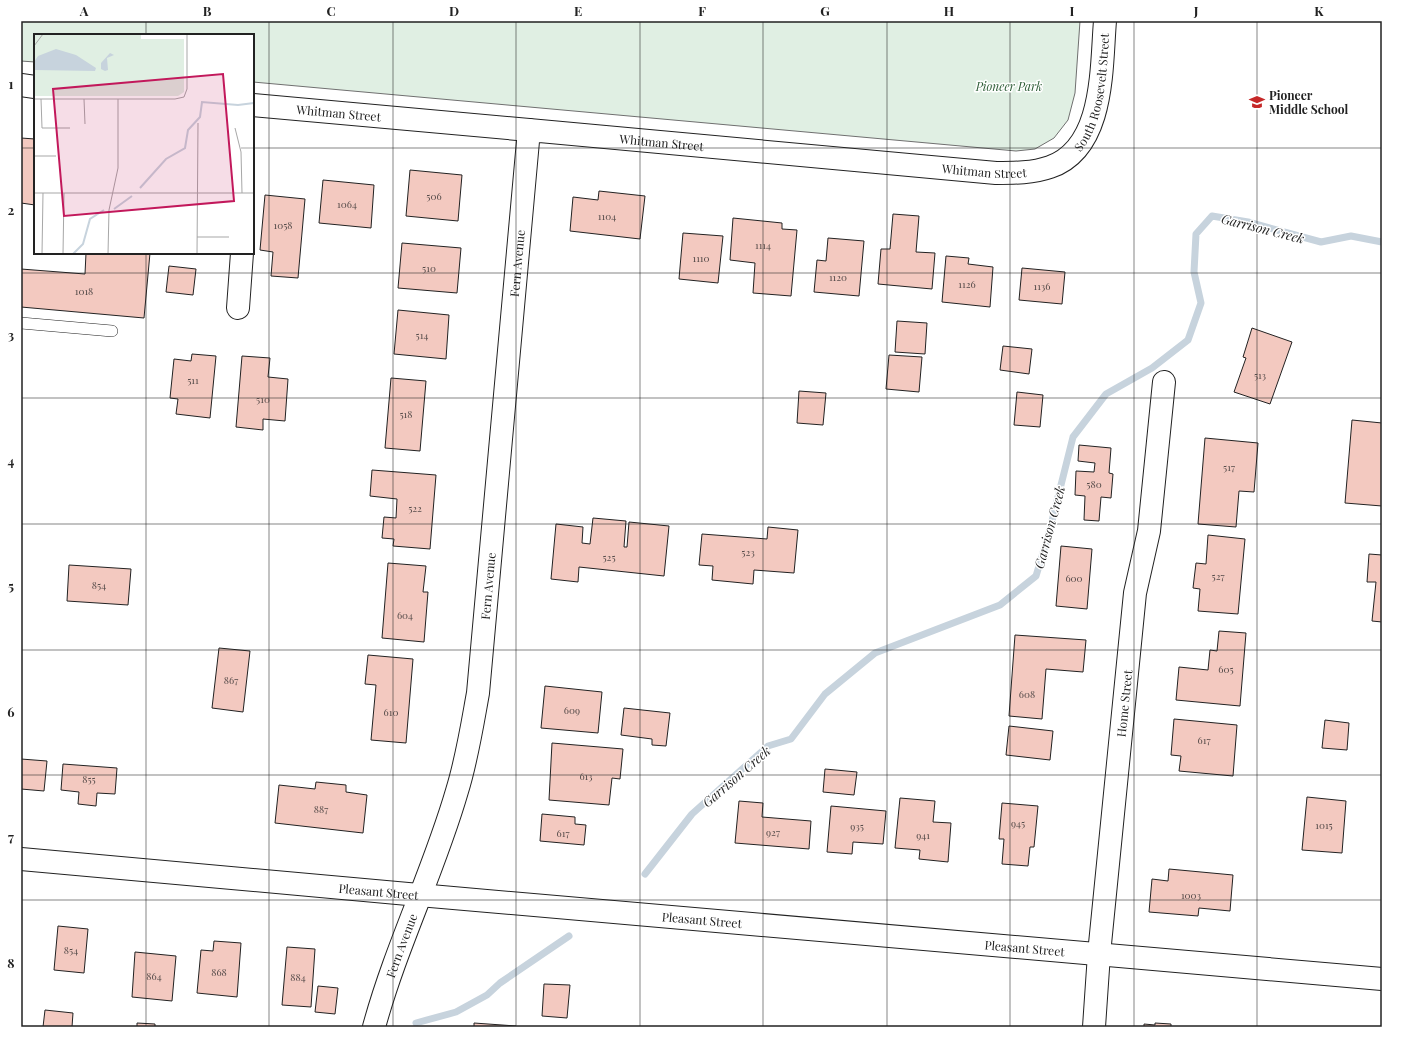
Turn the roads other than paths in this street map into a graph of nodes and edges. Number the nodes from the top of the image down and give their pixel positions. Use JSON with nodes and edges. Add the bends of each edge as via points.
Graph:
{"nodes":[{"id":1,"x":1105,"y":21,"type":"edge"},
{"id":2,"x":21,"y":85,"type":"edge"},
{"id":3,"x":34,"y":87,"type":"edge"},
{"id":4,"x":254,"y":106,"type":"edge"},
{"id":5,"x":529,"y":130,"type":"junction"},
{"id":6,"x":1067,"y":158,"type":"joint"},
{"id":7,"x":242,"y":254,"type":"edge"},
{"id":8,"x":238,"y":308,"type":"dead end"},
{"id":9,"x":21,"y":323,"type":"edge"},
{"id":10,"x":112,"y":331,"type":"dead end"},
{"id":11,"x":1164,"y":382,"type":"dead end"},
{"id":12,"x":21,"y":859,"type":"edge"},
{"id":13,"x":419,"y":895,"type":"junction"},
{"id":14,"x":1099,"y":954,"type":"junction"},
{"id":15,"x":1382,"y":979,"type":"edge"},
{"id":16,"x":374,"y":1027,"type":"edge"},
{"id":17,"x":1094,"y":1027,"type":"edge"}],
"edges":[{"from":1,"to":6,"type":"main road","name":"South Roosevelt Street","via":[[1094,117],[1086,136]]},
{"from":2,"to":3,"type":"main road"},
{"from":4,"to":5,"type":"main road","name":"Whitman Street"},
{"from":5,"to":6,"type":"main road","name":"Whitman Street","via":[[996,173],[1034,171]]},
{"from":5,"to":13,"type":"main road","name":"Fern Avenue","via":[[478,693],[457,791]]},
{"from":7,"to":8,"type":"main road"},
{"from":9,"to":10,"type":"lane"},
{"from":11,"to":14,"type":"main road","name":"Home Street","via":[[1149,531],[1136,593]]},
{"from":12,"to":13,"type":"main road","name":"Pleasant Street"},
{"from":13,"to":14,"type":"main road","name":"Pleasant Street"},
{"from":13,"to":16,"type":"main road","name":"Fern Avenue","via":[[385,988]]},
{"from":14,"to":15,"type":"main road","name":"Pleasant Street"},
{"from":14,"to":17,"type":"main road","name":"Home Street"}]}
